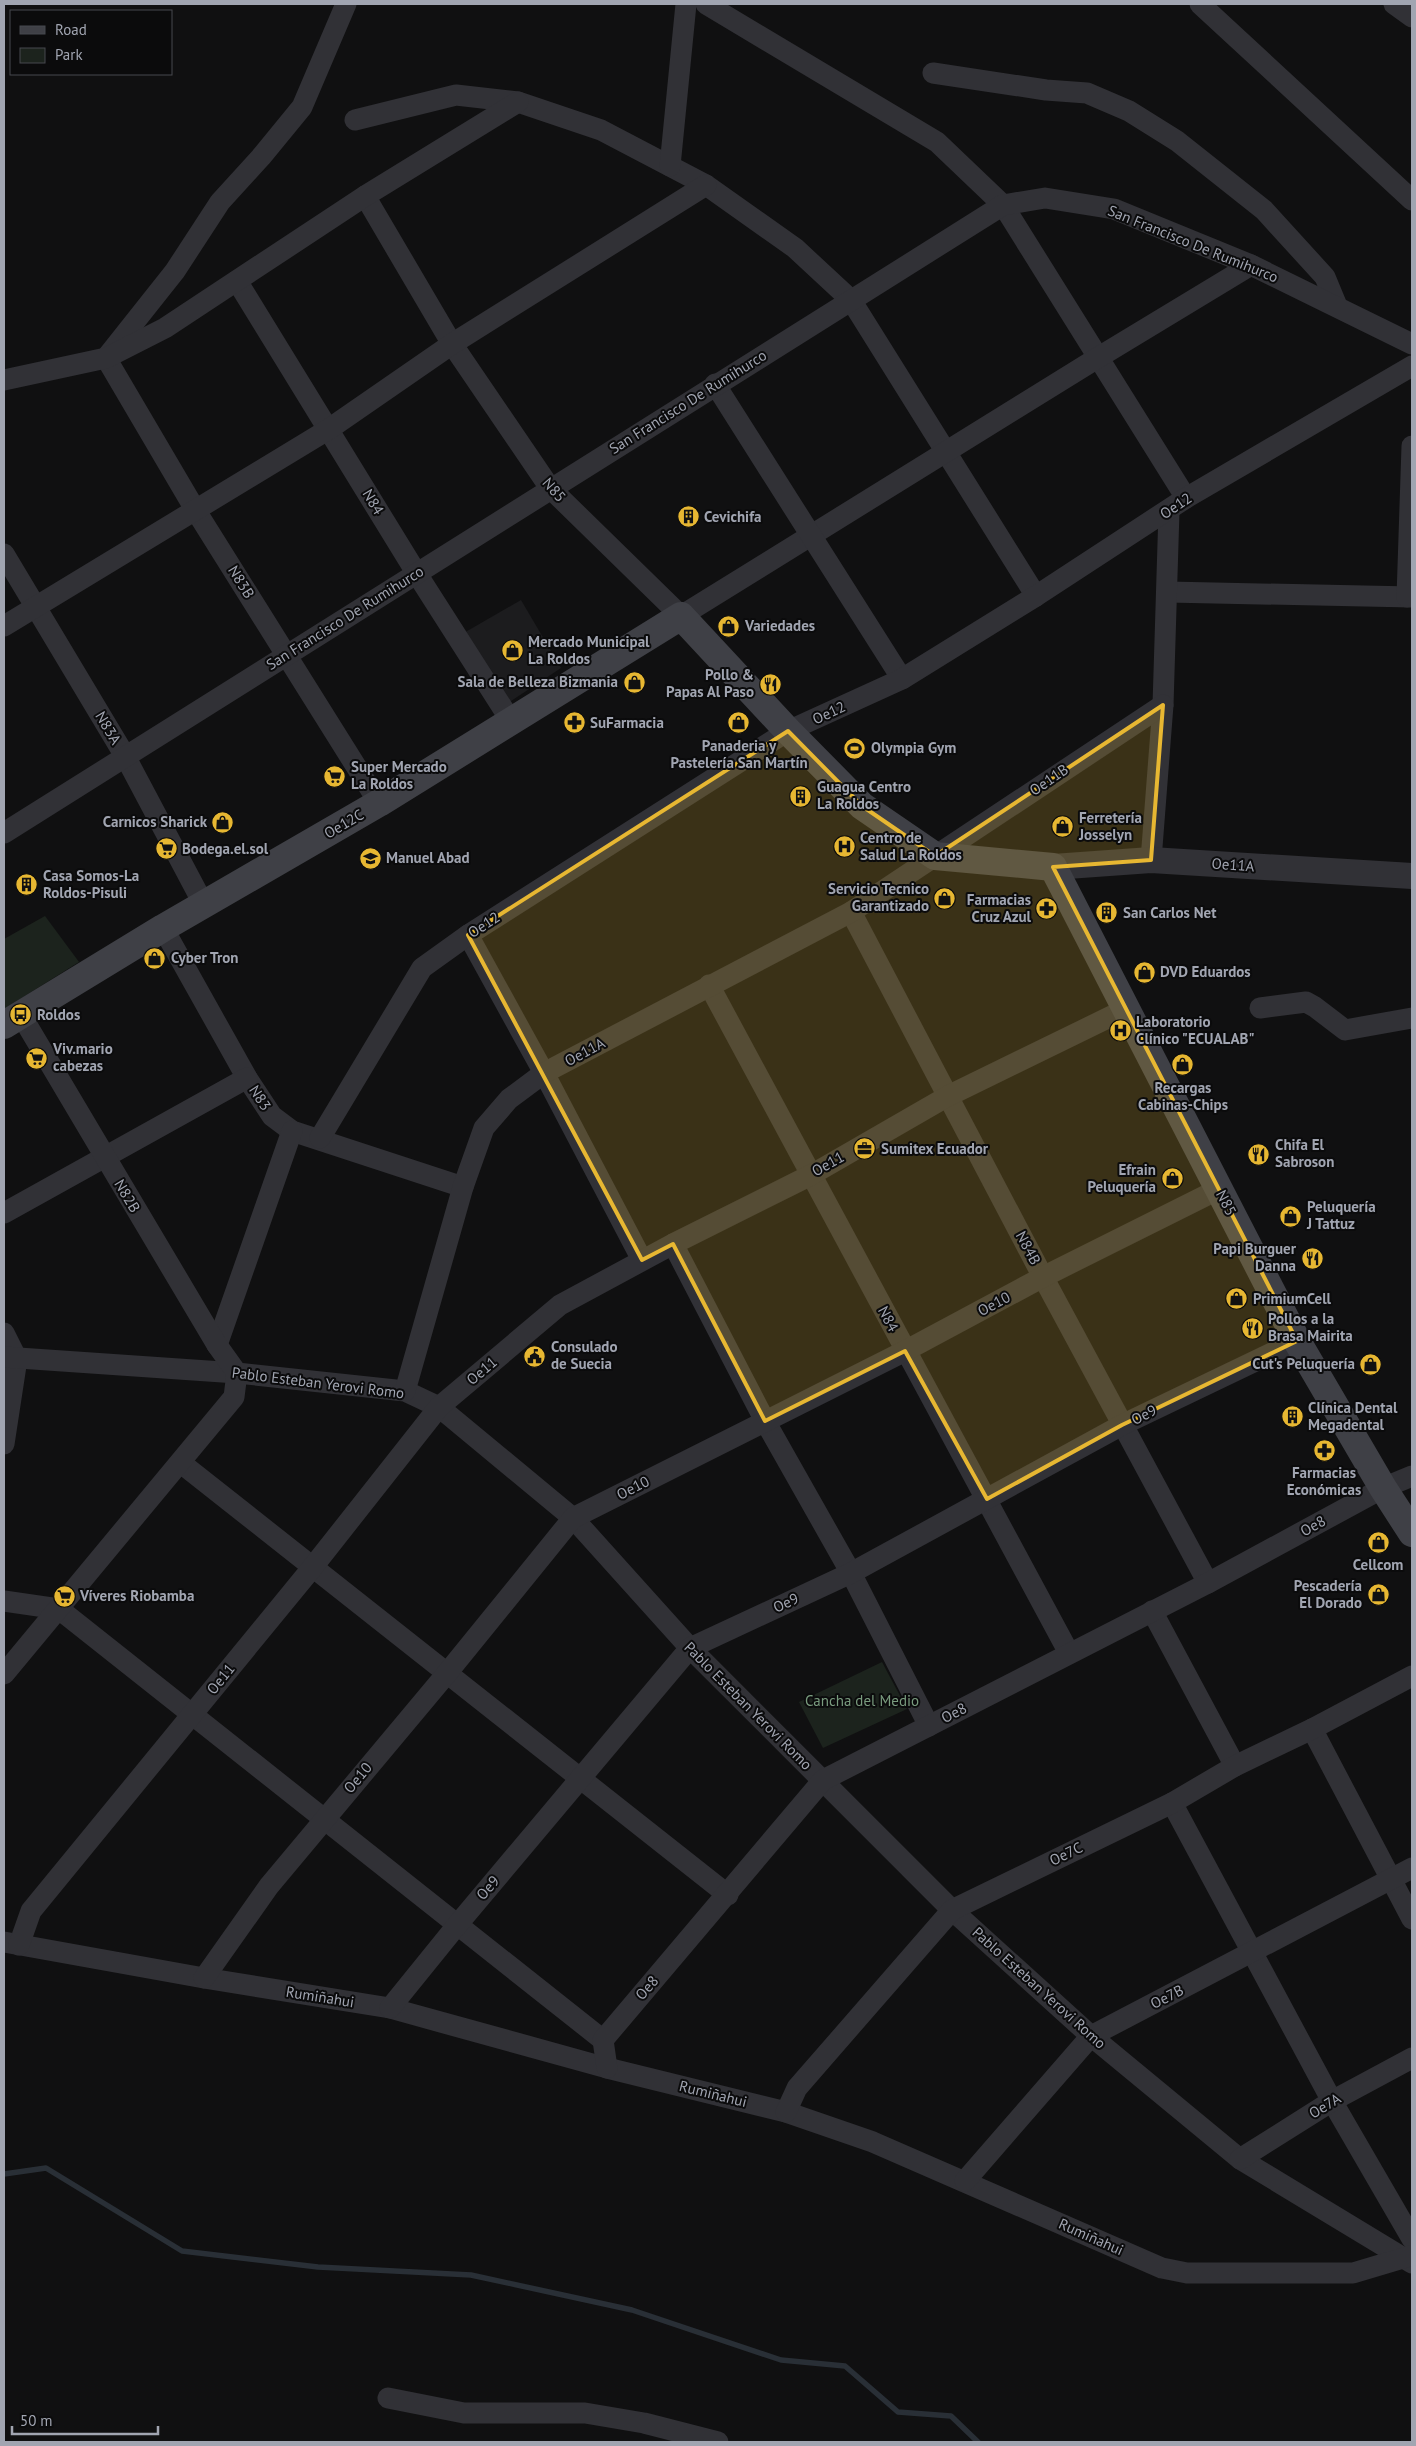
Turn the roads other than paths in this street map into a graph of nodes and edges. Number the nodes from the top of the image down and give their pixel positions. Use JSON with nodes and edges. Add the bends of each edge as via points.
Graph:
{"nodes":[{"id":1,"x":346,"y":4,"type":"edge"},
{"id":2,"x":686,"y":4,"type":"edge"},
{"id":3,"x":706,"y":4,"type":"edge"},
{"id":4,"x":1200,"y":4,"type":"edge"},
{"id":5,"x":1394,"y":4,"type":"edge"},
{"id":6,"x":1412,"y":17,"type":"edge"},
{"id":7,"x":933,"y":73,"type":"dead end"},
{"id":8,"x":518,"y":102,"type":"junction"},
{"id":9,"x":354,"y":120,"type":"dead end"},
{"id":10,"x":670,"y":166,"type":"junction"},
{"id":11,"x":706,"y":185,"type":"junction"},
{"id":12,"x":365,"y":196,"type":"junction"},
{"id":13,"x":1412,"y":200,"type":"edge"},
{"id":14,"x":1003,"y":205,"type":"junction"},
{"id":15,"x":1251,"y":265,"type":"junction"},
{"id":16,"x":237,"y":281,"type":"junction"},
{"id":17,"x":851,"y":300,"type":"junction"},
{"id":18,"x":1337,"y":306,"type":"junction"},
{"id":19,"x":1411,"y":343,"type":"edge"},
{"id":20,"x":452,"y":344,"type":"junction"},
{"id":21,"x":1099,"y":357,"type":"junction"},
{"id":22,"x":106,"y":358,"type":"junction"},
{"id":23,"x":1412,"y":366,"type":"edge"},
{"id":24,"x":4,"y":380,"type":"edge"},
{"id":25,"x":715,"y":384,"type":"junction"},
{"id":26,"x":329,"y":429,"type":"junction"},
{"id":27,"x":1412,"y":446,"type":"edge"},
{"id":28,"x":947,"y":452,"type":"junction"},
{"id":29,"x":550,"y":488,"type":"junction"},
{"id":30,"x":1186,"y":498,"type":"junction"},
{"id":31,"x":196,"y":511,"type":"junction"},
{"id":32,"x":1169,"y":511,"type":"junction"},
{"id":33,"x":812,"y":536,"type":"junction"},
{"id":34,"x":4,"y":554,"type":"edge"},
{"id":35,"x":417,"y":574,"type":"junction"},
{"id":36,"x":1168,"y":592,"type":"junction"},
{"id":37,"x":1036,"y":596,"type":"junction"},
{"id":38,"x":1410,"y":597,"type":"edge"},
{"id":39,"x":36,"y":607,"type":"junction"},
{"id":40,"x":681,"y":616,"type":"junction"},
{"id":41,"x":4,"y":626,"type":"edge"},
{"id":42,"x":286,"y":655,"type":"junction"},
{"id":43,"x":902,"y":679,"type":"junction"},
{"id":44,"x":1163,"y":705,"type":"junction"},
{"id":45,"x":512,"y":721,"type":"junction"},
{"id":46,"x":788,"y":731,"type":"junction"},
{"id":47,"x":124,"y":756,"type":"junction"},
{"id":48,"x":379,"y":803,"type":"junction"},
{"id":49,"x":4,"y":833,"type":"edge"},
{"id":50,"x":935,"y":856,"type":"junction"},
{"id":51,"x":1151,"y":860,"type":"junction"},
{"id":52,"x":1053,"y":867,"type":"junction"},
{"id":53,"x":1412,"y":876,"type":"edge"},
{"id":54,"x":204,"y":905,"type":"junction"},
{"id":55,"x":851,"y":912,"type":"junction"},
{"id":56,"x":163,"y":928,"type":"junction"},
{"id":57,"x":468,"y":935,"type":"junction"},
{"id":58,"x":709,"y":985,"type":"junction"},
{"id":59,"x":1260,"y":1008,"type":"dead end"},
{"id":60,"x":1126,"y":1009,"type":"junction"},
{"id":61,"x":1412,"y":1018,"type":"edge"},
{"id":62,"x":12,"y":1020,"type":"edge"},
{"id":63,"x":544,"y":1073,"type":"junction"},
{"id":64,"x":246,"y":1078,"type":"junction"},
{"id":65,"x":948,"y":1096,"type":"junction"},
{"id":66,"x":292,"y":1131,"type":"junction"},
{"id":67,"x":320,"y":1138,"type":"junction"},
{"id":68,"x":103,"y":1157,"type":"junction"},
{"id":69,"x":811,"y":1174,"type":"junction"},
{"id":70,"x":462,"y":1187,"type":"junction"},
{"id":71,"x":1219,"y":1189,"type":"junction"},
{"id":72,"x":4,"y":1213,"type":"edge"},
{"id":73,"x":673,"y":1244,"type":"junction"},
{"id":74,"x":642,"y":1260,"type":"junction"},
{"id":75,"x":1043,"y":1277,"type":"junction"},
{"id":76,"x":4,"y":1333,"type":"edge"},
{"id":77,"x":1298,"y":1341,"type":"junction"},
{"id":78,"x":217,"y":1345,"type":"junction"},
{"id":79,"x":905,"y":1351,"type":"junction"},
{"id":80,"x":10,"y":1358,"type":"edge"},
{"id":81,"x":237,"y":1373,"type":"junction"},
{"id":82,"x":405,"y":1391,"type":"junction"},
{"id":83,"x":439,"y":1407,"type":"junction"},
{"id":84,"x":765,"y":1421,"type":"junction"},
{"id":85,"x":1122,"y":1426,"type":"junction"},
{"id":86,"x":4,"y":1444,"type":"edge"},
{"id":87,"x":181,"y":1463,"type":"junction"},
{"id":88,"x":1412,"y":1476,"type":"edge"},
{"id":89,"x":1383,"y":1488,"type":"junction"},
{"id":90,"x":987,"y":1499,"type":"junction"},
{"id":91,"x":573,"y":1518,"type":"junction"},
{"id":92,"x":1412,"y":1532,"type":"edge"},
{"id":93,"x":312,"y":1568,"type":"junction"},
{"id":94,"x":851,"y":1572,"type":"junction"},
{"id":95,"x":1208,"y":1583,"type":"junction"},
{"id":96,"x":4,"y":1602,"type":"edge"},
{"id":97,"x":59,"y":1609,"type":"junction"},
{"id":98,"x":1152,"y":1611,"type":"junction"},
{"id":99,"x":690,"y":1648,"type":"junction"},
{"id":100,"x":1069,"y":1653,"type":"junction"},
{"id":101,"x":448,"y":1672,"type":"junction"},
{"id":102,"x":4,"y":1674,"type":"edge"},
{"id":103,"x":1412,"y":1676,"type":"edge"},
{"id":104,"x":193,"y":1713,"type":"junction"},
{"id":105,"x":929,"y":1726,"type":"junction"},
{"id":106,"x":1312,"y":1729,"type":"junction"},
{"id":107,"x":1235,"y":1766,"type":"junction"},
{"id":108,"x":581,"y":1780,"type":"junction"},
{"id":109,"x":823,"y":1780,"type":"junction"},
{"id":110,"x":1172,"y":1803,"type":"junction"},
{"id":111,"x":325,"y":1818,"type":"junction"},
{"id":112,"x":1412,"y":1868,"type":"edge"},
{"id":113,"x":1392,"y":1879,"type":"junction"},
{"id":114,"x":728,"y":1894,"type":"junction"},
{"id":115,"x":952,"y":1910,"type":"junction"},
{"id":116,"x":1412,"y":1919,"type":"edge"},
{"id":117,"x":458,"y":1924,"type":"junction"},
{"id":118,"x":11,"y":1943,"type":"edge"},
{"id":119,"x":1253,"y":1953,"type":"junction"},
{"id":120,"x":204,"y":1978,"type":"junction"},
{"id":121,"x":390,"y":2008,"type":"junction"},
{"id":122,"x":1092,"y":2036,"type":"junction"},
{"id":123,"x":603,"y":2040,"type":"junction"},
{"id":124,"x":1412,"y":2058,"type":"edge"},
{"id":125,"x":607,"y":2068,"type":"junction"},
{"id":126,"x":1332,"y":2101,"type":"junction"},
{"id":127,"x":786,"y":2112,"type":"junction"},
{"id":128,"x":1240,"y":2159,"type":"junction"},
{"id":129,"x":965,"y":2181,"type":"junction"},
{"id":130,"x":1412,"y":2239,"type":"edge"},
{"id":131,"x":1409,"y":2259,"type":"edge"},
{"id":132,"x":388,"y":2398,"type":"dead end"},
{"id":133,"x":718,"y":2442,"type":"edge"}],
"edges":[{"from":1,"to":22,"type":"street","via":[[302,107],[220,202],[175,271]]},
{"from":2,"to":10,"type":"street"},
{"from":3,"to":14,"type":"street","via":[[937,142]]},
{"from":4,"to":13,"type":"street"},
{"from":5,"to":6,"type":"street"},
{"from":7,"to":18,"type":"street","via":[[1087,93],[1130,111],[1177,141],[1264,210],[1325,277]]},
{"from":8,"to":9,"type":"street","via":[[456,96]]},
{"from":8,"to":10,"type":"street","via":[[602,130]]},
{"from":8,"to":12,"type":"street"},
{"from":10,"to":11,"type":"street"},
{"from":11,"to":17,"type":"street","via":[[795,248]]},
{"from":11,"to":20,"type":"street"},
{"from":12,"to":16,"type":"street"},
{"from":12,"to":20,"type":"street","name":"N85"},
{"from":14,"to":15,"type":"street","name":"San Francisco De Rumihurco","via":[[1045,198],[1114,209]]},
{"from":14,"to":17,"type":"street","name":"San Francisco De Rumihurco"},
{"from":14,"to":21,"type":"street"},
{"from":15,"to":18,"type":"street","name":"San Francisco De Rumihurco"},
{"from":15,"to":21,"type":"street"},
{"from":16,"to":22,"type":"street","via":[[165,328]]},
{"from":16,"to":26,"type":"street","name":"N84"},
{"from":17,"to":25,"type":"street","name":"San Francisco De Rumihurco"},
{"from":17,"to":28,"type":"street"},
{"from":18,"to":19,"type":"street","name":"San Francisco De Rumihurco"},
{"from":20,"to":26,"type":"street"},
{"from":20,"to":29,"type":"street","name":"N85"},
{"from":21,"to":28,"type":"street"},
{"from":21,"to":30,"type":"street"},
{"from":22,"to":24,"type":"street"},
{"from":22,"to":31,"type":"street","name":"N83B"},
{"from":23,"to":30,"type":"street","name":"Oe12"},
{"from":25,"to":29,"type":"street","name":"San Francisco De Rumihurco"},
{"from":25,"to":33,"type":"street"},
{"from":26,"to":31,"type":"street"},
{"from":26,"to":35,"type":"street","name":"N84"},
{"from":27,"to":38,"type":"street"},
{"from":28,"to":33,"type":"street"},
{"from":28,"to":37,"type":"street"},
{"from":29,"to":35,"type":"street","name":"San Francisco De Rumihurco"},
{"from":29,"to":40,"type":"street","name":"N85"},
{"from":30,"to":32,"type":"street","name":"Oe12"},
{"from":31,"to":39,"type":"street"},
{"from":31,"to":42,"type":"street","name":"N83B"},
{"from":32,"to":36,"type":"street"},
{"from":32,"to":37,"type":"street","name":"Oe12"},
{"from":33,"to":40,"type":"street"},
{"from":33,"to":43,"type":"street"},
{"from":34,"to":39,"type":"street","name":"N83A"},
{"from":35,"to":42,"type":"street","name":"San Francisco De Rumihurco"},
{"from":35,"to":45,"type":"street","name":"N84"},
{"from":36,"to":38,"type":"street"},
{"from":36,"to":44,"type":"street"},
{"from":37,"to":43,"type":"street","name":"Oe12"},
{"from":39,"to":41,"type":"street"},
{"from":39,"to":47,"type":"street","name":"N83A"},
{"from":40,"to":45,"type":"main road","name":"Oe12C"},
{"from":40,"to":46,"type":"main road"},
{"from":42,"to":47,"type":"street","name":"San Francisco De Rumihurco"},
{"from":42,"to":48,"type":"street","name":"N83B"},
{"from":43,"to":46,"type":"street","name":"Oe12"},
{"from":44,"to":50,"type":"street","name":"Oe11B"},
{"from":44,"to":51,"type":"street"},
{"from":45,"to":48,"type":"main road","name":"Oe12C"},
{"from":46,"to":50,"type":"main road","via":[[862,806]]},
{"from":46,"to":57,"type":"street","name":"Oe12"},
{"from":47,"to":49,"type":"street","name":"San Francisco De Rumihurco"},
{"from":47,"to":54,"type":"street","name":"N83A"},
{"from":48,"to":54,"type":"main road","name":"Oe12C"},
{"from":50,"to":52,"type":"main road"},
{"from":50,"to":55,"type":"street","name":"Oe11A"},
{"from":51,"to":52,"type":"street","name":"Oe11A"},
{"from":51,"to":53,"type":"street","name":"Oe11A"},
{"from":52,"to":60,"type":"main road","name":"N85"},
{"from":54,"to":56,"type":"main road","name":"Oe12C"},
{"from":55,"to":58,"type":"street","name":"Oe11A"},
{"from":55,"to":65,"type":"street","name":"N84B"},
{"from":56,"to":62,"type":"main road","name":"Oe12C"},
{"from":56,"to":64,"type":"street","name":"N83"},
{"from":57,"to":63,"type":"street"},
{"from":57,"to":67,"type":"street","name":"Oe12","via":[[422,968]]},
{"from":58,"to":63,"type":"street","name":"Oe11A"},
{"from":58,"to":69,"type":"street","name":"N84"},
{"from":59,"to":61,"type":"street","via":[[1306,1002],[1345,1030]]},
{"from":60,"to":65,"type":"street","name":"Oe11"},
{"from":60,"to":71,"type":"main road","name":"N85"},
{"from":62,"to":68,"type":"street","name":"N82B"},
{"from":63,"to":70,"type":"street","name":"Oe11A","via":[[509,1099],[484,1128]]},
{"from":63,"to":74,"type":"street"},
{"from":64,"to":66,"type":"street","name":"N83","via":[[272,1116]]},
{"from":64,"to":68,"type":"street"},
{"from":65,"to":69,"type":"street","name":"Oe11"},
{"from":65,"to":75,"type":"street","name":"N84B"},
{"from":66,"to":67,"type":"street","name":"N83"},
{"from":66,"to":78,"type":"street"},
{"from":67,"to":70,"type":"street","name":"N83"},
{"from":68,"to":72,"type":"street"},
{"from":68,"to":78,"type":"street","name":"N82B"},
{"from":69,"to":73,"type":"street","name":"Oe11"},
{"from":69,"to":79,"type":"street","name":"N84"},
{"from":70,"to":82,"type":"street","name":"Oe11A"},
{"from":71,"to":75,"type":"street","name":"Oe10"},
{"from":71,"to":77,"type":"main road","name":"N85"},
{"from":73,"to":74,"type":"street","name":"Oe11"},
{"from":73,"to":84,"type":"street"},
{"from":74,"to":83,"type":"street","name":"Oe11","via":[[560,1305]]},
{"from":75,"to":79,"type":"street","name":"Oe10"},
{"from":75,"to":85,"type":"street","name":"N84B"},
{"from":76,"to":80,"type":"street"},
{"from":77,"to":85,"type":"street","name":"Oe9"},
{"from":77,"to":89,"type":"main road","name":"N85"},
{"from":78,"to":81,"type":"street","name":"N82B"},
{"from":79,"to":84,"type":"street","name":"Oe10"},
{"from":79,"to":90,"type":"street","name":"N84"},
{"from":80,"to":81,"type":"street","name":"Pablo Esteban Yerovi Romo"},
{"from":80,"to":86,"type":"street"},
{"from":81,"to":82,"type":"street","name":"Pablo Esteban Yerovi Romo"},
{"from":81,"to":87,"type":"street","via":[[234,1398]]},
{"from":82,"to":83,"type":"street","name":"Pablo Esteban Yerovi Romo"},
{"from":83,"to":91,"type":"street","name":"Pablo Esteban Yerovi Romo"},
{"from":83,"to":93,"type":"street","name":"Oe11"},
{"from":84,"to":91,"type":"street","name":"Oe10"},
{"from":84,"to":94,"type":"street"},
{"from":85,"to":90,"type":"street","name":"Oe9"},
{"from":85,"to":95,"type":"street","name":"N84B"},
{"from":87,"to":93,"type":"street"},
{"from":87,"to":97,"type":"street"},
{"from":88,"to":89,"type":"street","name":"Oe8"},
{"from":89,"to":92,"type":"main road","name":"N85"},
{"from":89,"to":95,"type":"street","name":"Oe8"},
{"from":90,"to":94,"type":"street","name":"Oe9"},
{"from":90,"to":100,"type":"street","name":"N84"},
{"from":91,"to":99,"type":"street","name":"Pablo Esteban Yerovi Romo"},
{"from":91,"to":101,"type":"street","name":"Oe10"},
{"from":93,"to":101,"type":"street"},
{"from":93,"to":104,"type":"street","name":"Oe11"},
{"from":94,"to":99,"type":"street","name":"Oe9"},
{"from":94,"to":105,"type":"street"},
{"from":95,"to":98,"type":"street","name":"Oe8"},
{"from":96,"to":97,"type":"street"},
{"from":97,"to":102,"type":"street"},
{"from":97,"to":104,"type":"street"},
{"from":98,"to":100,"type":"street","name":"Oe8"},
{"from":98,"to":107,"type":"street"},
{"from":99,"to":108,"type":"street","name":"Oe9"},
{"from":99,"to":109,"type":"street","name":"Pablo Esteban Yerovi Romo"},
{"from":100,"to":105,"type":"street","name":"Oe8"},
{"from":101,"to":108,"type":"street"},
{"from":101,"to":111,"type":"street","name":"Oe10"},
{"from":103,"to":106,"type":"street","name":"Oe7C"},
{"from":104,"to":111,"type":"street"},
{"from":104,"to":118,"type":"street","name":"Oe11","via":[[31,1911]]},
{"from":105,"to":109,"type":"street","name":"Oe8"},
{"from":106,"to":107,"type":"street","name":"Oe7C"},
{"from":106,"to":113,"type":"street"},
{"from":107,"to":110,"type":"street","name":"Oe7C"},
{"from":108,"to":114,"type":"street"},
{"from":108,"to":117,"type":"street","name":"Oe9"},
{"from":109,"to":114,"type":"street","name":"Oe8"},
{"from":109,"to":115,"type":"street","name":"Pablo Esteban Yerovi Romo"},
{"from":110,"to":115,"type":"street","name":"Oe7C"},
{"from":110,"to":119,"type":"street"},
{"from":111,"to":117,"type":"street"},
{"from":111,"to":120,"type":"street","name":"Oe10","via":[[269,1886]]},
{"from":112,"to":113,"type":"street","name":"Oe7B"},
{"from":113,"to":116,"type":"street"},
{"from":113,"to":119,"type":"street","name":"Oe7B"},
{"from":114,"to":123,"type":"street","name":"Oe8"},
{"from":115,"to":122,"type":"street","name":"Pablo Esteban Yerovi Romo"},
{"from":115,"to":127,"type":"street","name":"Oe7C","via":[[797,2088]]},
{"from":117,"to":121,"type":"street","name":"Oe9"},
{"from":117,"to":123,"type":"street"},
{"from":118,"to":120,"type":"street","name":"Rumiñahui"},
{"from":119,"to":122,"type":"street","name":"Oe7B"},
{"from":119,"to":126,"type":"street"},
{"from":120,"to":121,"type":"street","name":"Rumiñahui"},
{"from":121,"to":125,"type":"street","name":"Rumiñahui"},
{"from":122,"to":128,"type":"street","name":"Pablo Esteban Yerovi Romo"},
{"from":122,"to":129,"type":"street","name":"Oe7B"},
{"from":123,"to":125,"type":"street"},
{"from":124,"to":126,"type":"street","name":"Oe7A"},
{"from":125,"to":127,"type":"street","name":"Rumiñahui"},
{"from":126,"to":128,"type":"street","name":"Oe7A"},
{"from":126,"to":130,"type":"street"},
{"from":127,"to":129,"type":"street","name":"Rumiñahui","via":[[873,2142]]},
{"from":128,"to":131,"type":"street","name":"Pablo Esteban Yerovi Romo"},
{"from":129,"to":131,"type":"street","name":"Rumiñahui","via":[[1162,2268],[1188,2273],[1353,2273]]},
{"from":132,"to":133,"type":"street","via":[[464,2413],[585,2413],[644,2423]]}]}
